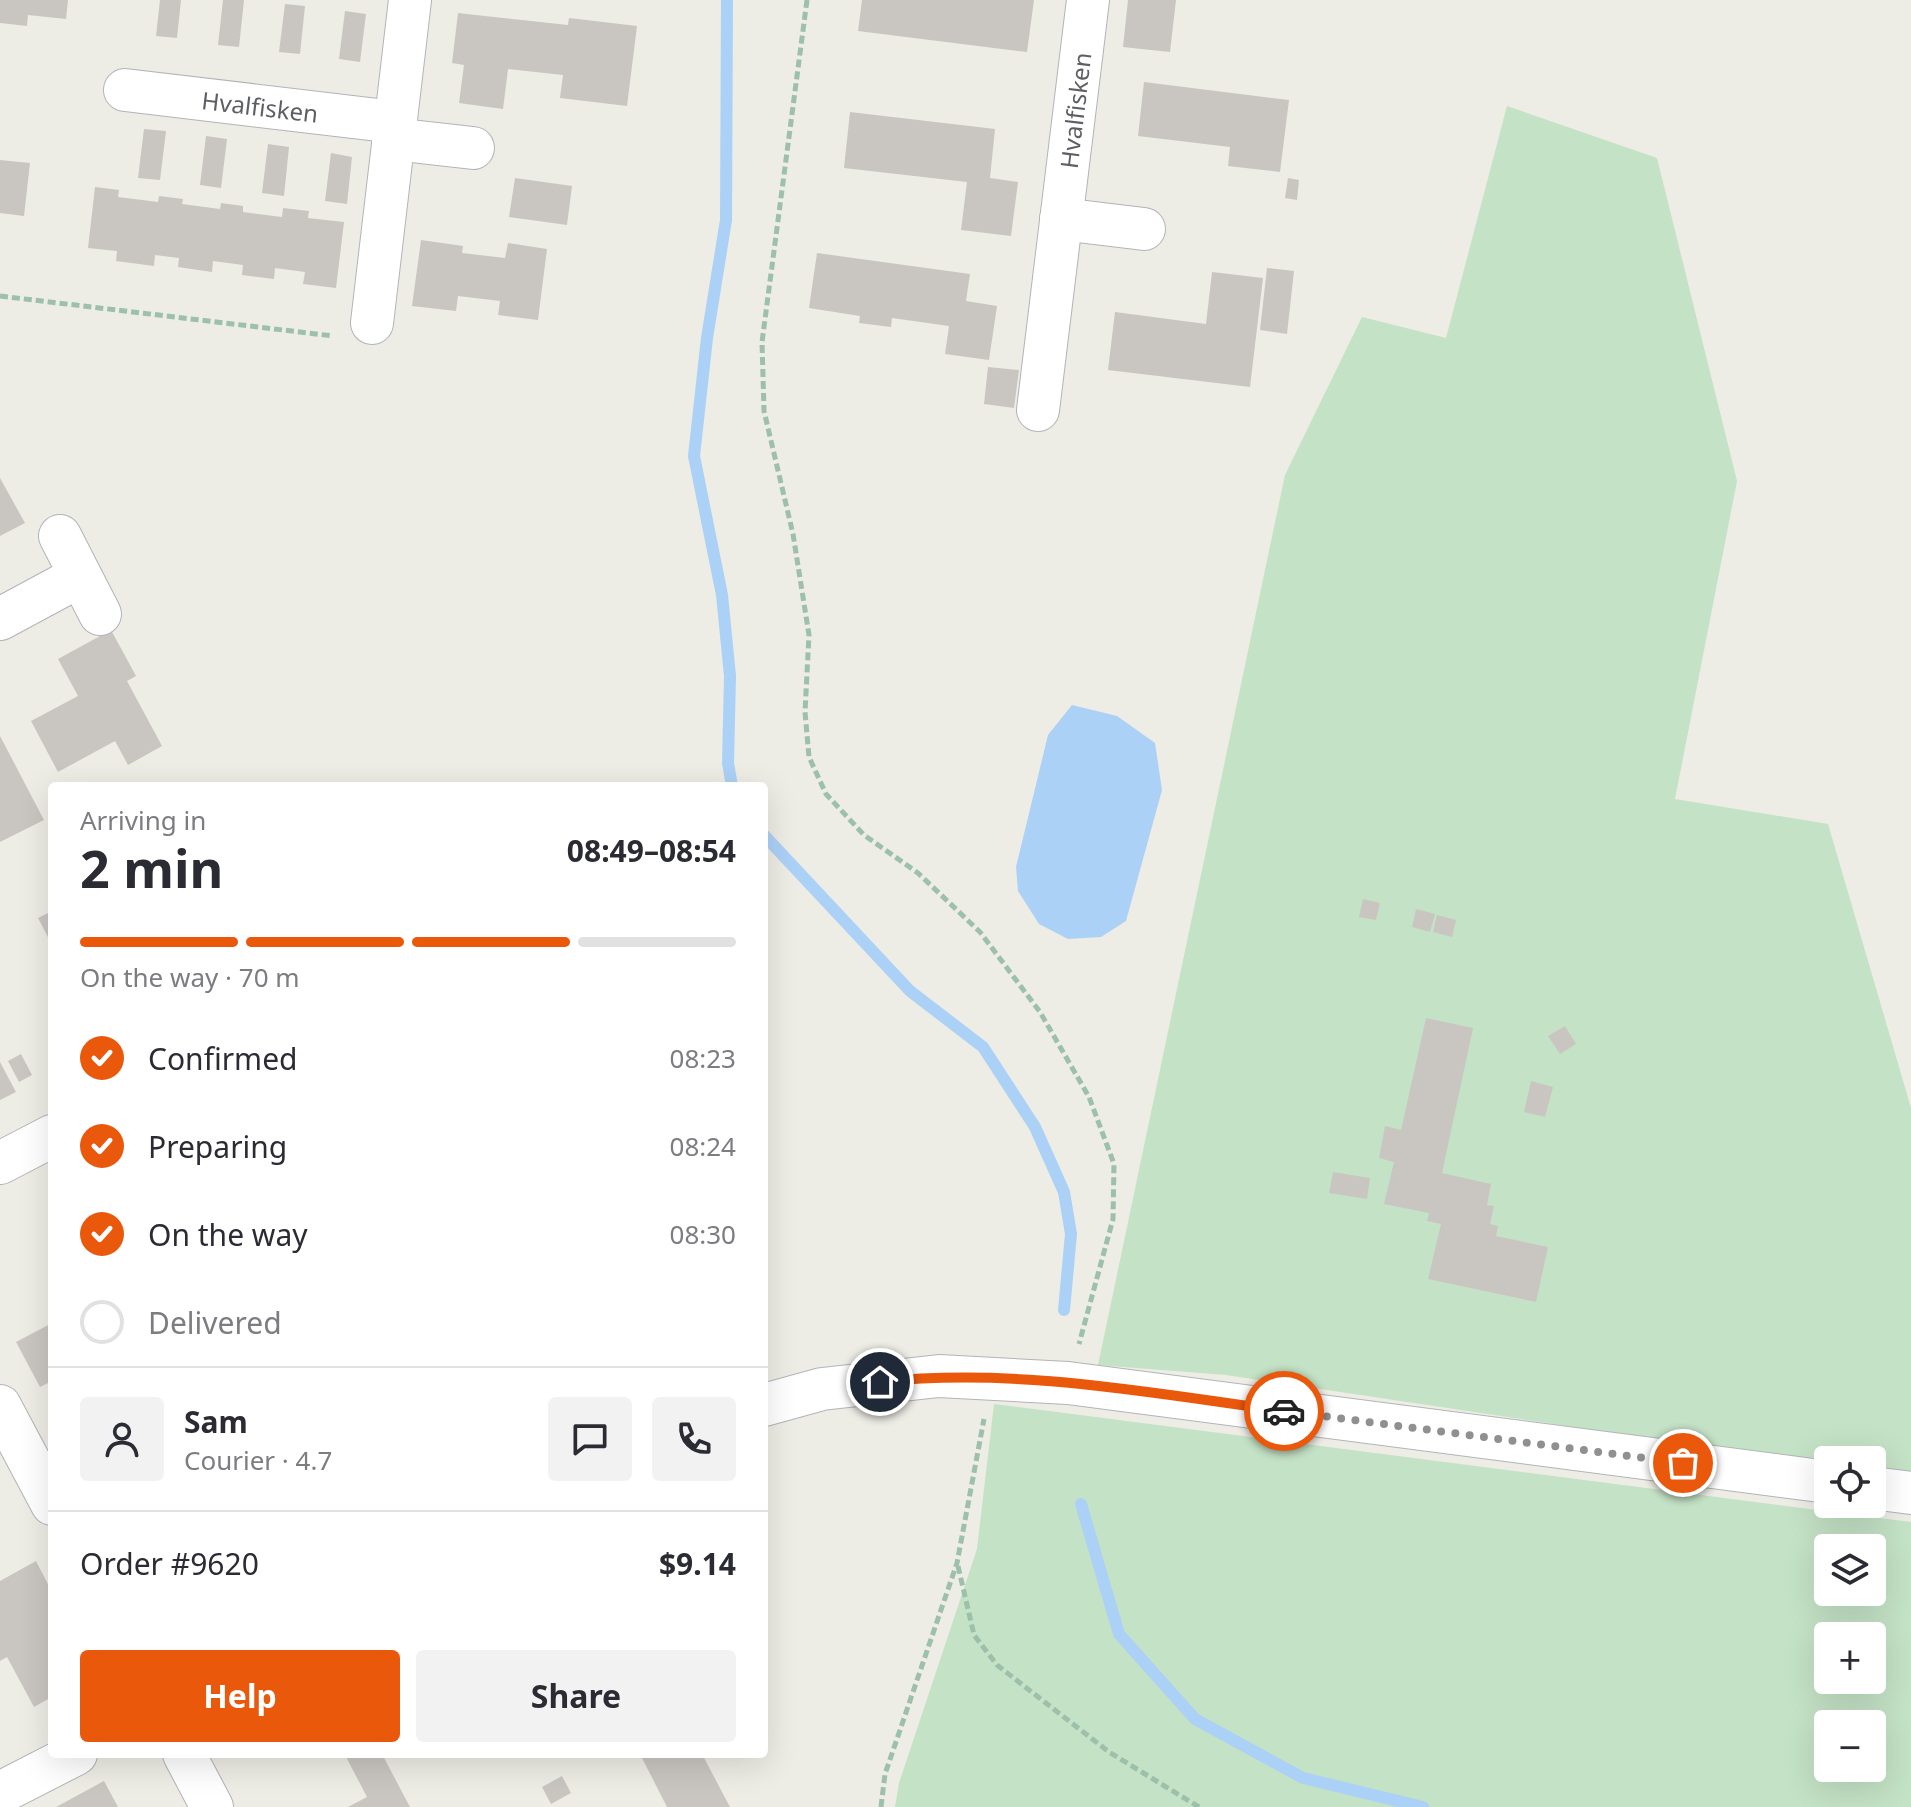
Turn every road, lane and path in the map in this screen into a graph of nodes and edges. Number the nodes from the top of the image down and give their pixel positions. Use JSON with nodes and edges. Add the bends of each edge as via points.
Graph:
{"nodes":[{"id":1,"x":410,"y":0,"type":"edge"},
{"id":2,"x":807,"y":0,"type":"edge"},
{"id":3,"x":1088,"y":0,"type":"edge"},
{"id":4,"x":125,"y":90,"type":"dead end"},
{"id":5,"x":394,"y":131,"type":"junction"},
{"id":6,"x":473,"y":148,"type":"dead end"},
{"id":7,"x":1061,"y":219,"type":"junction"},
{"id":8,"x":1144,"y":229,"type":"dead end"},
{"id":9,"x":0,"y":296,"type":"edge"},
{"id":10,"x":372,"y":323,"type":"joint"},
{"id":11,"x":1038,"y":410,"type":"dead end"},
{"id":12,"x":60,"y":536,"type":"dead end"},
{"id":13,"x":80,"y":576,"type":"junction"},
{"id":14,"x":100,"y":614,"type":"dead end"},
{"id":15,"x":0,"y":619,"type":"edge"},
{"id":16,"x":48,"y":1138,"type":"edge"},
{"id":17,"x":0,"y":1163,"type":"edge"},
{"id":18,"x":991,"y":1378,"type":"junction"},
{"id":19,"x":1068,"y":1383,"type":"junction"},
{"id":20,"x":768,"y":1404,"type":"edge"},
{"id":21,"x":0,"y":1406,"type":"edge"},
{"id":22,"x":1814,"y":1480,"type":"edge"},
{"id":23,"x":1886,"y":1490,"type":"edge"},
{"id":24,"x":1911,"y":1493,"type":"edge"},
{"id":25,"x":48,"y":1496,"type":"edge"},
{"id":26,"x":957,"y":1563,"type":"junction"},
{"id":27,"x":68,"y":1758,"type":"edge"},
{"id":28,"x":186,"y":1758,"type":"edge"},
{"id":29,"x":0,"y":1793,"type":"edge"},
{"id":30,"x":212,"y":1807,"type":"edge"},
{"id":31,"x":881,"y":1807,"type":"edge"},
{"id":32,"x":1199,"y":1807,"type":"edge"}],
"edges":[{"from":1,"to":5,"type":"street"},
{"from":2,"to":19,"type":"path","via":[[762,342],[764,411],[793,534],[809,635],[809,757],[826,794],[864,835],[918,873],[980,932],[1040,1012],[1089,1097],[1114,1164],[1113,1219]]},
{"from":3,"to":7,"type":"street","name":"Hvalfisken"},
{"from":4,"to":5,"type":"street","name":"Hvalfisken"},
{"from":5,"to":6,"type":"street","name":"Hvalfisken"},
{"from":5,"to":10,"type":"street"},
{"from":7,"to":8,"type":"street"},
{"from":7,"to":11,"type":"street","name":"Hvalfisken"},
{"from":9,"to":10,"type":"path","via":[[370,340]]},
{"from":12,"to":13,"type":"street"},
{"from":13,"to":14,"type":"street"},
{"from":13,"to":15,"type":"street"},
{"from":16,"to":17,"type":"street"},
{"from":18,"to":19,"type":"street"},
{"from":18,"to":20,"type":"street","via":[[939,1376],[836,1387]]},
{"from":18,"to":26,"type":"path"},
{"from":19,"to":22,"type":"street"},
{"from":21,"to":25,"type":"street"},
{"from":23,"to":24,"type":"street"},
{"from":26,"to":31,"type":"path","via":[[885,1774]]},
{"from":26,"to":32,"type":"path","via":[[974,1635],[997,1665],[1109,1752]]},
{"from":27,"to":29,"type":"street"},
{"from":28,"to":30,"type":"street"}]}
